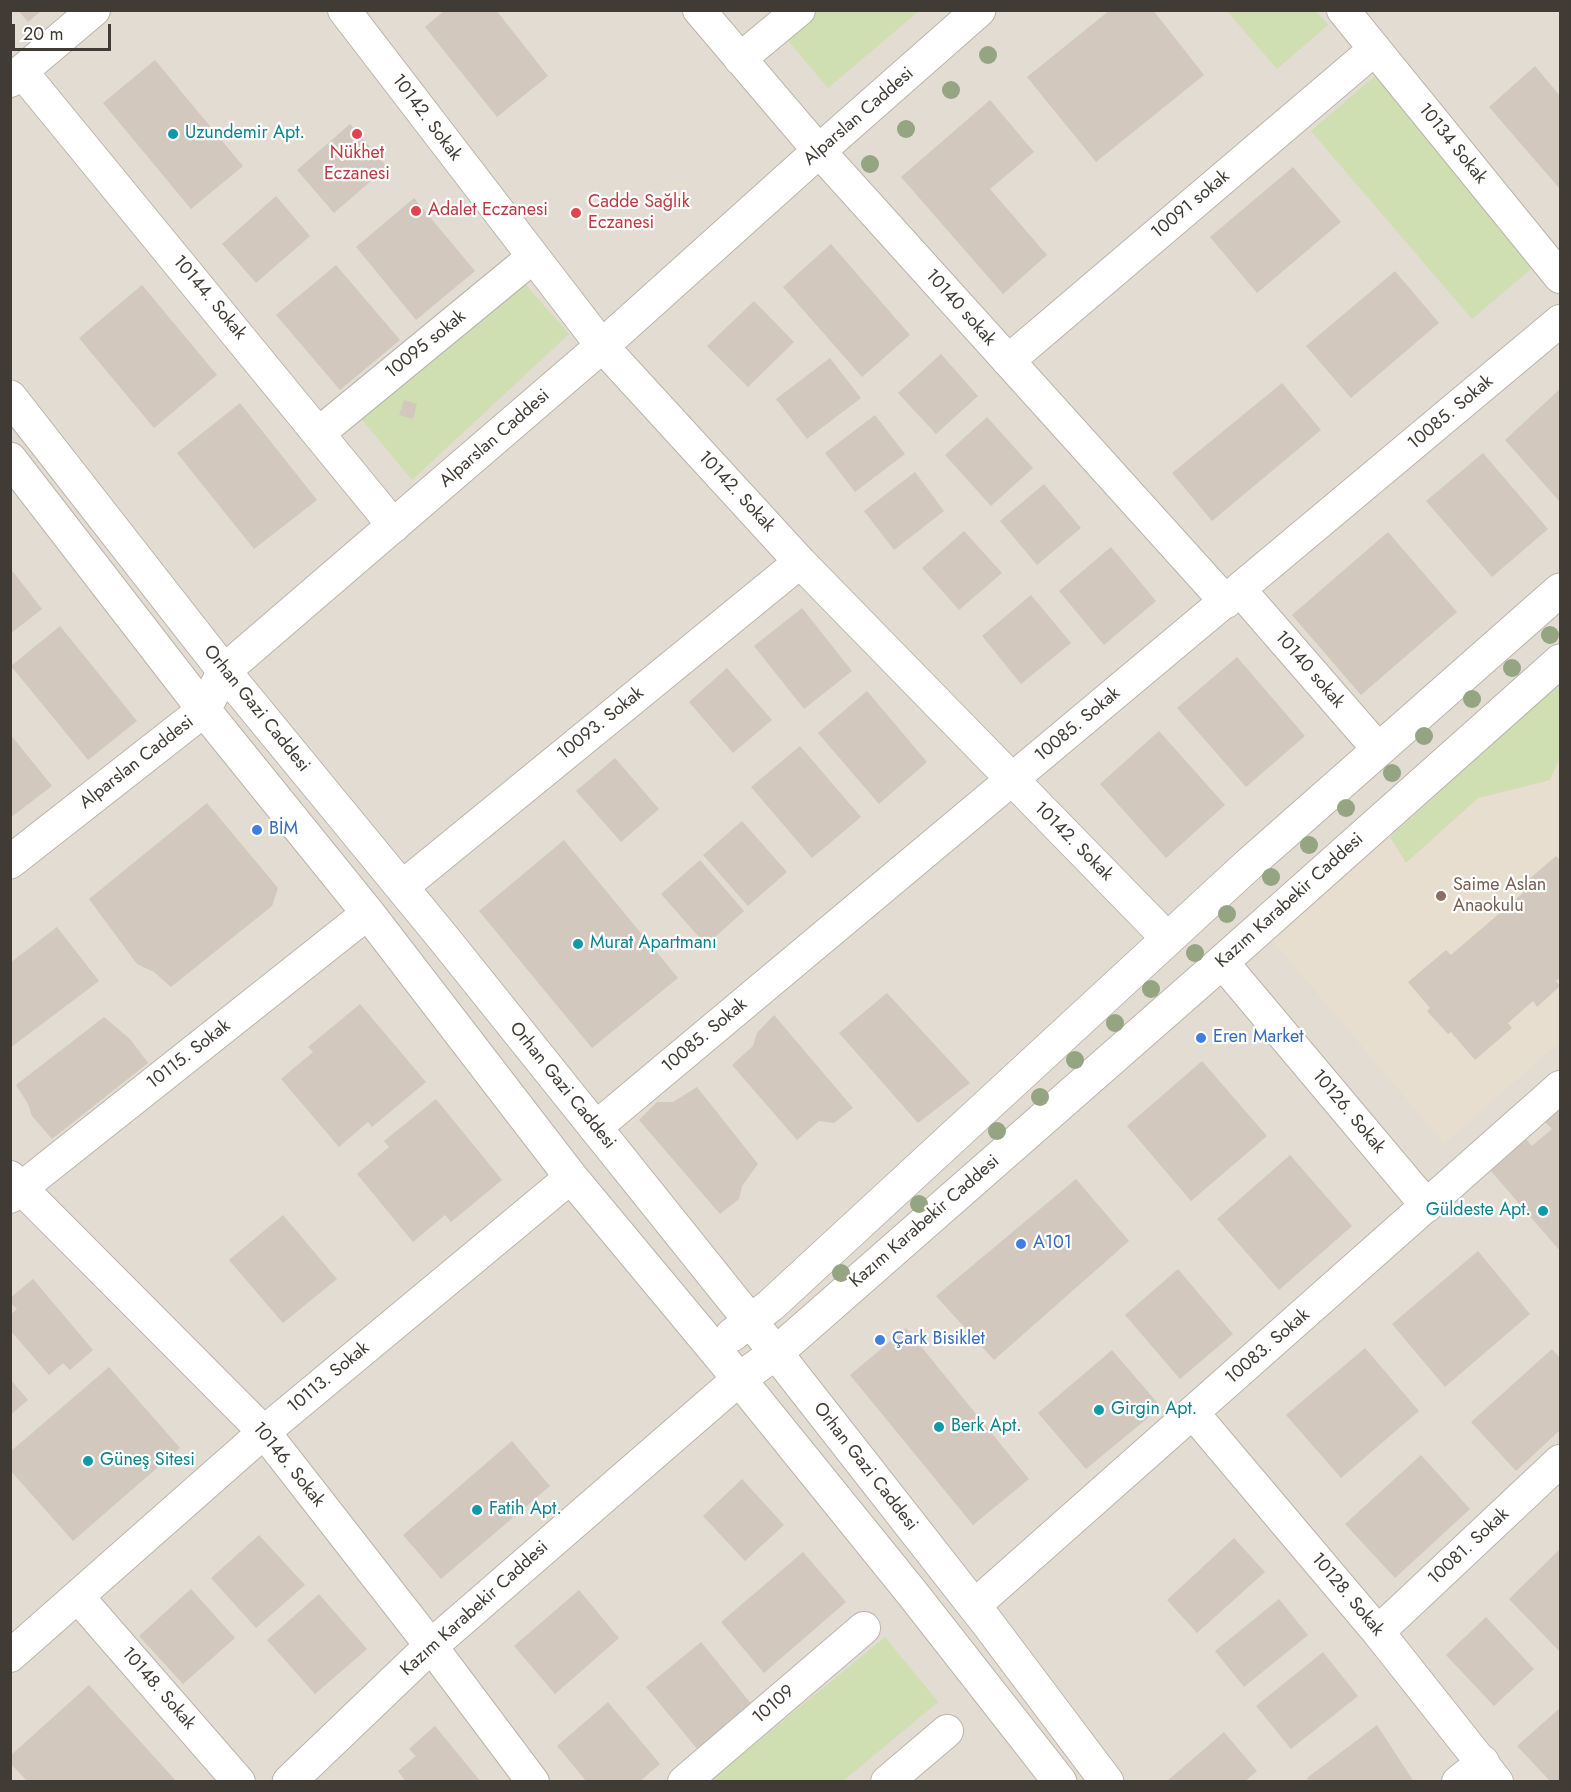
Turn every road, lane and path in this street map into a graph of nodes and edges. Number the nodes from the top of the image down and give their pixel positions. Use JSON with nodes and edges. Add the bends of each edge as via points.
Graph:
{"nodes":[{"id":1,"x":94,"y":10,"type":"edge"},
{"id":2,"x":344,"y":10,"type":"edge"},
{"id":3,"x":699,"y":10,"type":"edge"},
{"id":4,"x":799,"y":10,"type":"edge"},
{"id":5,"x":979,"y":10,"type":"edge"},
{"id":6,"x":1344,"y":10,"type":"edge"},
{"id":7,"x":1375,"y":49,"type":"junction"},
{"id":8,"x":740,"y":59,"type":"junction"},
{"id":9,"x":16,"y":77,"type":"edge"},
{"id":10,"x":819,"y":151,"type":"junction"},
{"id":11,"x":533,"y":257,"type":"junction"},
{"id":12,"x":1560,"y":277,"type":"edge"},
{"id":13,"x":1555,"y":337,"type":"edge"},
{"id":14,"x":602,"y":346,"type":"junction"},
{"id":15,"x":1008,"y":361,"type":"junction"},
{"id":16,"x":10,"y":397,"type":"edge"},
{"id":17,"x":320,"y":433,"type":"junction"},
{"id":18,"x":10,"y":459,"type":"edge"},
{"id":19,"x":394,"y":526,"type":"junction"},
{"id":20,"x":800,"y":562,"type":"junction"},
{"id":21,"x":1560,"y":590,"type":"edge"},
{"id":22,"x":1233,"y":596,"type":"junction"},
{"id":23,"x":1560,"y":661,"type":"edge"},
{"id":24,"x":224,"y":671,"type":"junction"},
{"id":25,"x":204,"y":710,"type":"junction"},
{"id":26,"x":1379,"y":750,"type":"junction"},
{"id":27,"x":1012,"y":780,"type":"junction"},
{"id":28,"x":10,"y":862,"type":"edge"},
{"id":29,"x":402,"y":887,"type":"junction"},
{"id":30,"x":368,"y":913,"type":"junction"},
{"id":31,"x":1168,"y":939,"type":"junction"},
{"id":32,"x":1222,"y":962,"type":"junction"},
{"id":33,"x":1560,"y":1087,"type":"edge"},
{"id":34,"x":596,"y":1128,"type":"junction"},
{"id":35,"x":571,"y":1177,"type":"junction"},
{"id":36,"x":14,"y":1188,"type":"edge"},
{"id":37,"x":1427,"y":1206,"type":"junction"},
{"id":38,"x":750,"y":1321,"type":"junction"},
{"id":39,"x":714,"y":1350,"type":"junction"},
{"id":40,"x":776,"y":1353,"type":"junction"},
{"id":41,"x":739,"y":1379,"type":"junction"},
{"id":42,"x":1193,"y":1413,"type":"junction"},
{"id":43,"x":264,"y":1432,"type":"junction"},
{"id":44,"x":1560,"y":1461,"type":"edge"},
{"id":45,"x":78,"y":1597,"type":"junction"},
{"id":46,"x":974,"y":1606,"type":"junction"},
{"id":47,"x":864,"y":1628,"type":"dead end"},
{"id":48,"x":1378,"y":1632,"type":"junction"},
{"id":49,"x":431,"y":1646,"type":"junction"},
{"id":50,"x":10,"y":1656,"type":"edge"},
{"id":51,"x":947,"y":1731,"type":"dead end"},
{"id":52,"x":1490,"y":1772,"type":"edge"},
{"id":53,"x":239,"y":1782,"type":"edge"},
{"id":54,"x":290,"y":1782,"type":"edge"},
{"id":55,"x":533,"y":1782,"type":"edge"},
{"id":56,"x":684,"y":1782,"type":"edge"},
{"id":57,"x":887,"y":1782,"type":"edge"},
{"id":58,"x":1060,"y":1782,"type":"edge"},
{"id":59,"x":1107,"y":1782,"type":"edge"},
{"id":60,"x":1458,"y":1782,"type":"edge"}],
"edges":[{"from":1,"to":9,"type":"street"},
{"from":2,"to":11,"type":"street","name":"10142. Sokak"},
{"from":3,"to":8,"type":"street","name":"10140 sokak"},
{"from":4,"to":8,"type":"street"},
{"from":5,"to":10,"type":"street","name":"Alparslan Caddesi"},
{"from":6,"to":7,"type":"street","name":"10134 Sokak"},
{"from":7,"to":12,"type":"street","name":"10134 Sokak"},
{"from":7,"to":15,"type":"street","name":"10091 sokak"},
{"from":8,"to":10,"type":"street","name":"10140 sokak"},
{"from":9,"to":17,"type":"street","name":"10144. Sokak"},
{"from":10,"to":14,"type":"street","name":"Alparslan Caddesi"},
{"from":10,"to":15,"type":"street","name":"10140 sokak"},
{"from":11,"to":14,"type":"street","name":"10142. Sokak"},
{"from":11,"to":17,"type":"street","name":"10095 sokak"},
{"from":13,"to":22,"type":"street","name":"10085. Sokak"},
{"from":14,"to":19,"type":"street","name":"Alparslan Caddesi"},
{"from":14,"to":20,"type":"street","name":"10142. Sokak"},
{"from":15,"to":22,"type":"street","name":"10140 sokak"},
{"from":16,"to":24,"type":"street","name":"Orhan Gazi Caddesi"},
{"from":17,"to":19,"type":"street","name":"10144. Sokak"},
{"from":18,"to":25,"type":"street"},
{"from":19,"to":24,"type":"street","name":"Alparslan Caddesi"},
{"from":20,"to":27,"type":"street","name":"10142. Sokak"},
{"from":20,"to":29,"type":"street","name":"10093. Sokak"},
{"from":21,"to":26,"type":"street"},
{"from":22,"to":26,"type":"street","name":"10140 sokak"},
{"from":22,"to":27,"type":"street","name":"10085. Sokak"},
{"from":23,"to":32,"type":"street","name":"Kazım Karabekir Caddesi"},
{"from":24,"to":25,"type":"street","name":"Alparslan Caddesi"},
{"from":24,"to":29,"type":"street","name":"Orhan Gazi Caddesi"},
{"from":25,"to":28,"type":"street","name":"Alparslan Caddesi"},
{"from":25,"to":30,"type":"street"},
{"from":26,"to":31,"type":"street"},
{"from":27,"to":31,"type":"street","name":"10142. Sokak"},
{"from":27,"to":34,"type":"street","name":"10085. Sokak"},
{"from":29,"to":34,"type":"street","name":"Orhan Gazi Caddesi"},
{"from":30,"to":35,"type":"street"},
{"from":30,"to":36,"type":"street","name":"10115. Sokak"},
{"from":31,"to":38,"type":"street"},
{"from":32,"to":37,"type":"street","name":"10126. Sokak"},
{"from":32,"to":40,"type":"street","name":"Kazım Karabekir Caddesi"},
{"from":33,"to":37,"type":"street","name":"10083. Sokak"},
{"from":34,"to":38,"type":"street","name":"Orhan Gazi Caddesi"},
{"from":35,"to":39,"type":"street"},
{"from":35,"to":43,"type":"street","name":"10113. Sokak"},
{"from":36,"to":43,"type":"street","name":"10146. Sokak"},
{"from":37,"to":42,"type":"street","name":"10083. Sokak"},
{"from":38,"to":39,"type":"street"},
{"from":38,"to":40,"type":"street","name":"Orhan Gazi Caddesi"},
{"from":39,"to":41,"type":"street"},
{"from":40,"to":41,"type":"street","name":"Kazım Karabekir Caddesi"},
{"from":40,"to":46,"type":"street","name":"Orhan Gazi Caddesi"},
{"from":41,"to":49,"type":"street","name":"Kazım Karabekir Caddesi"},
{"from":41,"to":58,"type":"street"},
{"from":42,"to":46,"type":"street","name":"10083. Sokak"},
{"from":42,"to":48,"type":"street","name":"10128. Sokak"},
{"from":43,"to":45,"type":"street","name":"10113. Sokak"},
{"from":43,"to":49,"type":"street","name":"10146. Sokak"},
{"from":44,"to":48,"type":"street","name":"10081. Sokak"},
{"from":45,"to":50,"type":"street","name":"10113. Sokak"},
{"from":45,"to":53,"type":"street","name":"10148. Sokak"},
{"from":46,"to":59,"type":"street","name":"Orhan Gazi Caddesi"},
{"from":47,"to":56,"type":"street","name":"10109"},
{"from":48,"to":52,"type":"street","name":"10128. Sokak"},
{"from":49,"to":54,"type":"street","name":"Kazım Karabekir Caddesi"},
{"from":49,"to":55,"type":"street","name":"10146. Sokak"},
{"from":51,"to":57,"type":"street"},
{"from":52,"to":60,"type":"street"}]}
